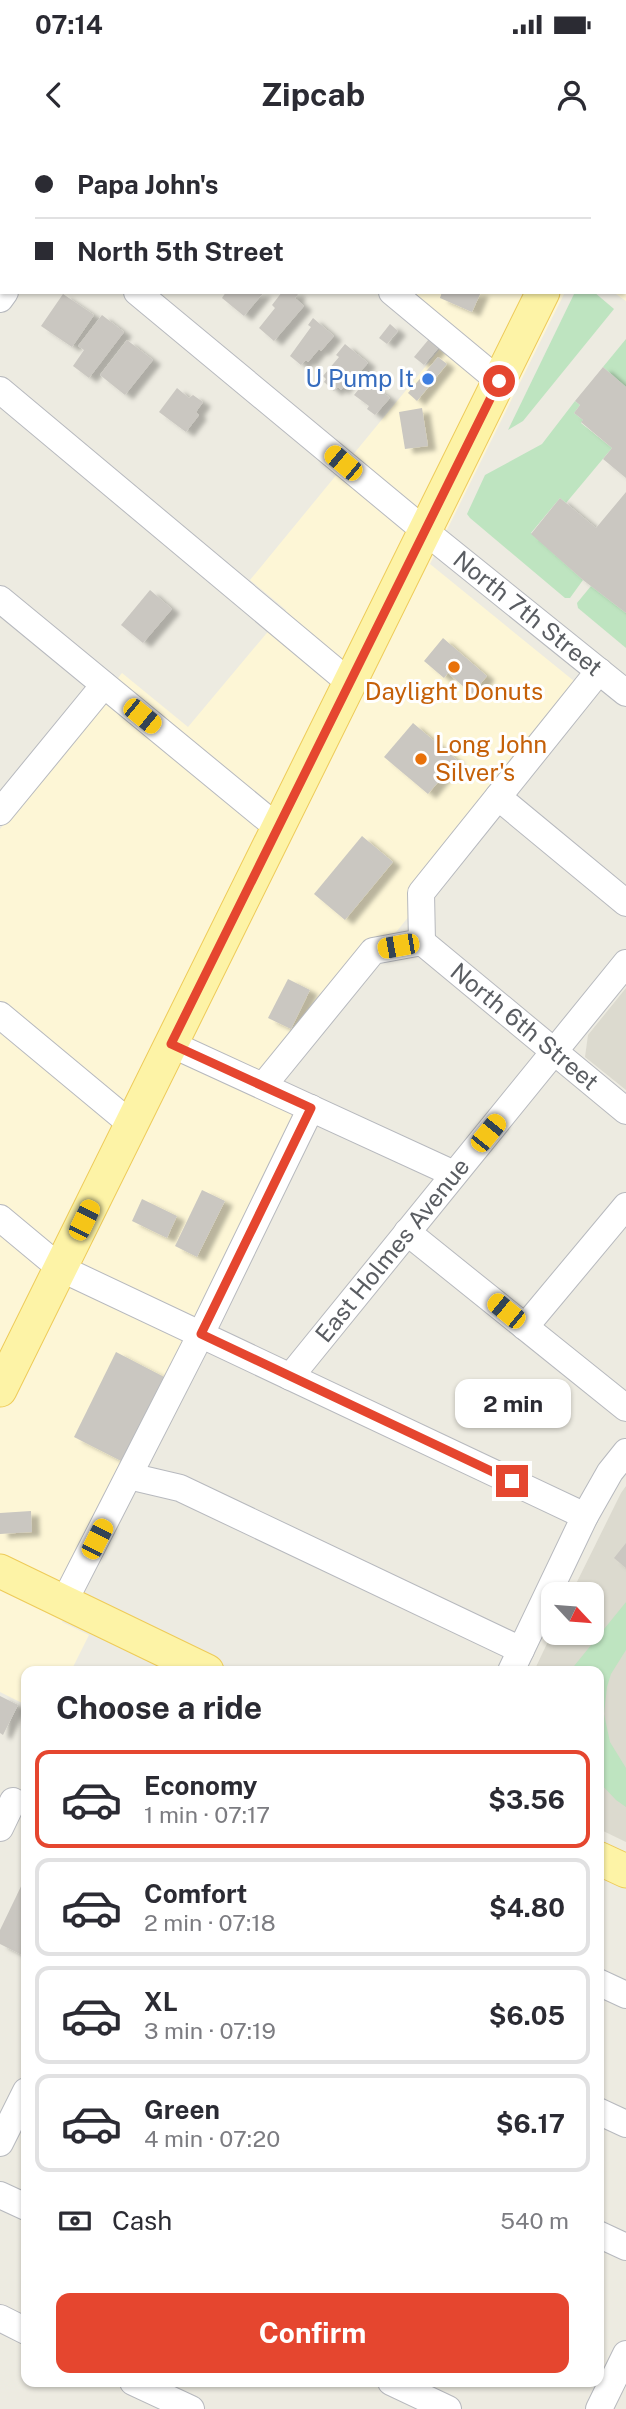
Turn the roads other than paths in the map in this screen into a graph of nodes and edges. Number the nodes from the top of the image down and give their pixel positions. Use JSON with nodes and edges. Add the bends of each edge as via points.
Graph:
{"nodes":[{"id":1,"x":139,"y":294,"type":"edge"},
{"id":2,"x":394,"y":294,"type":"edge"},
{"id":3,"x":542,"y":294,"type":"edge"},
{"id":4,"x":499,"y":381,"type":"junction"},
{"id":5,"x":0,"y":390,"type":"edge"},
{"id":6,"x":425,"y":531,"type":"junction"},
{"id":7,"x":0,"y":599,"type":"edge"},
{"id":8,"x":599,"y":671,"type":"junction"},
{"id":9,"x":350,"y":682,"type":"junction"},
{"id":10,"x":104,"y":685,"type":"junction"},
{"id":11,"x":626,"y":693,"type":"edge"},
{"id":12,"x":498,"y":797,"type":"junction"},
{"id":13,"x":1,"y":807,"type":"edge"},
{"id":14,"x":278,"y":828,"type":"junction"},
{"id":15,"x":626,"y":903,"type":"edge"},
{"id":16,"x":422,"y":942,"type":"junction"},
{"id":17,"x":626,"y":963,"type":"edge"},
{"id":18,"x":0,"y":1016,"type":"edge"},
{"id":19,"x":171,"y":1044,"type":"junction"},
{"id":20,"x":554,"y":1051,"type":"junction"},
{"id":21,"x":263,"y":1086,"type":"junction"},
{"id":22,"x":311,"y":1108,"type":"junction"},
{"id":23,"x":626,"y":1111,"type":"edge"},
{"id":24,"x":131,"y":1124,"type":"junction"},
{"id":25,"x":454,"y":1174,"type":"junction"},
{"id":26,"x":626,"y":1206,"type":"edge"},
{"id":27,"x":0,"y":1218,"type":"edge"},
{"id":28,"x":407,"y":1232,"type":"junction"},
{"id":29,"x":60,"y":1268,"type":"junction"},
{"id":30,"x":526,"y":1327,"type":"junction"},
{"id":31,"x":201,"y":1334,"type":"junction"},
{"id":32,"x":290,"y":1377,"type":"junction"},
{"id":33,"x":0,"y":1390,"type":"edge"},
{"id":34,"x":626,"y":1408,"type":"edge"},
{"id":35,"x":626,"y":1452,"type":"edge"},
{"id":36,"x":129,"y":1476,"type":"junction"},
{"id":37,"x":586,"y":1516,"type":"junction"},
{"id":38,"x":0,"y":1571,"type":"edge"},
{"id":39,"x":64,"y":1602,"type":"junction"},
{"id":40,"x":516,"y":1660,"type":"edge"},
{"id":41,"x":196,"y":1666,"type":"edge"},
{"id":42,"x":13,"y":1801,"type":"dead end"},
{"id":43,"x":0,"y":1828,"type":"edge"},
{"id":44,"x":604,"y":1861,"type":"edge"},
{"id":45,"x":626,"y":1871,"type":"edge"},
{"id":46,"x":604,"y":1985,"type":"edge"},
{"id":47,"x":626,"y":1995,"type":"edge"},
{"id":48,"x":21,"y":2101,"type":"edge"},
{"id":49,"x":604,"y":2114,"type":"edge"},
{"id":50,"x":626,"y":2124,"type":"edge"},
{"id":51,"x":0,"y":2143,"type":"edge"},
{"id":52,"x":0,"y":2195,"type":"edge"},
{"id":53,"x":21,"y":2205,"type":"edge"},
{"id":54,"x":604,"y":2237,"type":"edge"},
{"id":55,"x":626,"y":2247,"type":"edge"},
{"id":56,"x":0,"y":2318,"type":"edge"},
{"id":57,"x":21,"y":2328,"type":"edge"},
{"id":58,"x":615,"y":2359,"type":"edge"},
{"id":59,"x":144,"y":2387,"type":"edge"},
{"id":60,"x":402,"y":2387,"type":"edge"},
{"id":61,"x":191,"y":2409,"type":"edge"},
{"id":62,"x":448,"y":2409,"type":"edge"},
{"id":63,"x":598,"y":2409,"type":"edge"}],
"edges":[{"from":1,"to":6,"type":"street","name":"North 7th Street"},
{"from":2,"to":4,"type":"street"},
{"from":3,"to":4,"type":"main road"},
{"from":4,"to":6,"type":"main road"},
{"from":5,"to":9,"type":"street"},
{"from":6,"to":8,"type":"street","name":"North 7th Street"},
{"from":6,"to":9,"type":"main road"},
{"from":7,"to":10,"type":"street"},
{"from":8,"to":11,"type":"street","name":"North 7th Street"},
{"from":8,"to":12,"type":"street"},
{"from":9,"to":14,"type":"main road"},
{"from":10,"to":13,"type":"street"},
{"from":10,"to":14,"type":"street"},
{"from":12,"to":15,"type":"street"},
{"from":12,"to":16,"type":"street","via":[[421,893]]},
{"from":14,"to":19,"type":"main road"},
{"from":16,"to":20,"type":"street","name":"North 6th Street"},
{"from":16,"to":21,"type":"street","via":[[373,951]]},
{"from":17,"to":20,"type":"street","name":"East Holmes Avenue"},
{"from":18,"to":24,"type":"street"},
{"from":19,"to":21,"type":"street"},
{"from":19,"to":24,"type":"main road"},
{"from":20,"to":23,"type":"street","name":"North 6th Street"},
{"from":20,"to":25,"type":"street","name":"East Holmes Avenue"},
{"from":21,"to":22,"type":"street"},
{"from":22,"to":25,"type":"street"},
{"from":22,"to":31,"type":"street"},
{"from":24,"to":29,"type":"main road"},
{"from":25,"to":28,"type":"street","name":"East Holmes Avenue"},
{"from":26,"to":30,"type":"street"},
{"from":27,"to":29,"type":"street"},
{"from":28,"to":30,"type":"street"},
{"from":28,"to":32,"type":"street","name":"East Holmes Avenue"},
{"from":29,"to":31,"type":"street"},
{"from":29,"to":33,"type":"main road"},
{"from":30,"to":34,"type":"street"},
{"from":31,"to":32,"type":"street"},
{"from":31,"to":36,"type":"street"},
{"from":32,"to":37,"type":"street"},
{"from":35,"to":37,"type":"street"},
{"from":36,"to":39,"type":"street"},
{"from":36,"to":40,"type":"street","via":[[180,1488]]},
{"from":37,"to":40,"type":"street"},
{"from":38,"to":39,"type":"main road"},
{"from":39,"to":41,"type":"main road"},
{"from":42,"to":43,"type":"street"},
{"from":44,"to":45,"type":"main road"},
{"from":46,"to":47,"type":"street"},
{"from":48,"to":51,"type":"street"},
{"from":49,"to":50,"type":"street"},
{"from":52,"to":53,"type":"street"},
{"from":54,"to":55,"type":"street"},
{"from":56,"to":57,"type":"street"},
{"from":58,"to":63,"type":"street"},
{"from":59,"to":61,"type":"street"},
{"from":60,"to":62,"type":"street"}]}
